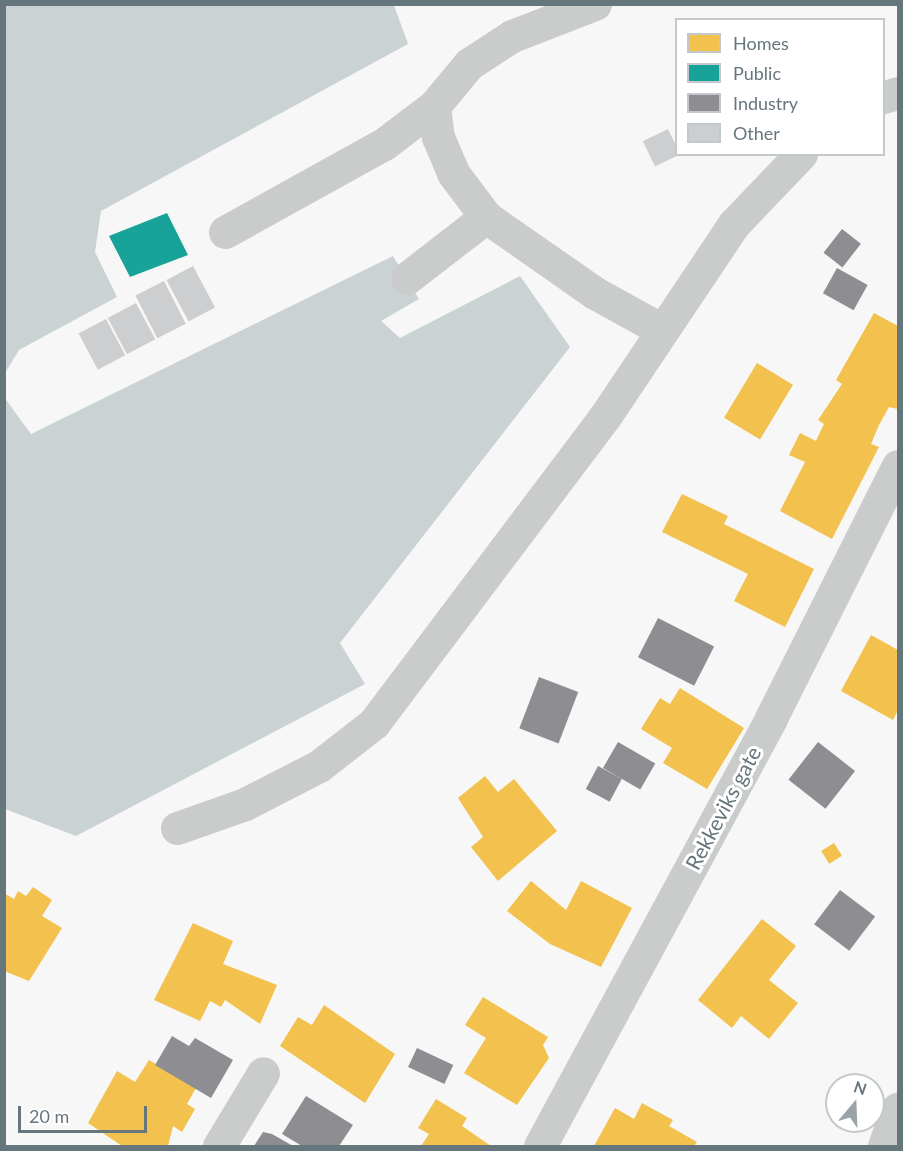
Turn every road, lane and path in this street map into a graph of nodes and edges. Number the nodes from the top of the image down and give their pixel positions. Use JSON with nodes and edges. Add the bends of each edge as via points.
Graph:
{"nodes":[{"id":1,"x":595,"y":4,"type":"edge"},
{"id":2,"x":434,"y":106,"type":"junction"},
{"id":3,"x":799,"y":156,"type":"edge"},
{"id":4,"x":486,"y":217,"type":"junction"},
{"id":5,"x":225,"y":232,"type":"dead end"},
{"id":6,"x":406,"y":278,"type":"dead end"},
{"id":7,"x":662,"y":330,"type":"junction"},
{"id":8,"x":898,"y":466,"type":"edge"},
{"id":9,"x":177,"y":828,"type":"dead end"},
{"id":10,"x":263,"y":1072,"type":"dead end"},
{"id":11,"x":898,"y":1108,"type":"edge"},
{"id":12,"x":219,"y":1146,"type":"edge"},
{"id":13,"x":540,"y":1146,"type":"edge"},
{"id":14,"x":884,"y":1146,"type":"edge"}],
"edges":[{"from":1,"to":2,"type":"street","via":[[512,36],[469,64]]},
{"from":2,"to":4,"type":"street","via":[[453,173]]},
{"from":2,"to":5,"type":"street","via":[[384,144]]},
{"from":3,"to":7,"type":"street","via":[[735,224]]},
{"from":4,"to":6,"type":"street"},
{"from":4,"to":7,"type":"street","via":[[595,293]]},
{"from":7,"to":9,"type":"street","via":[[520,535],[374,723],[319,766],[246,804]]},
{"from":8,"to":13,"type":"street","name":"Rekkeviks gate","via":[[771,718]]},
{"from":10,"to":12,"type":"street"},
{"from":11,"to":14,"type":"street"}]}
